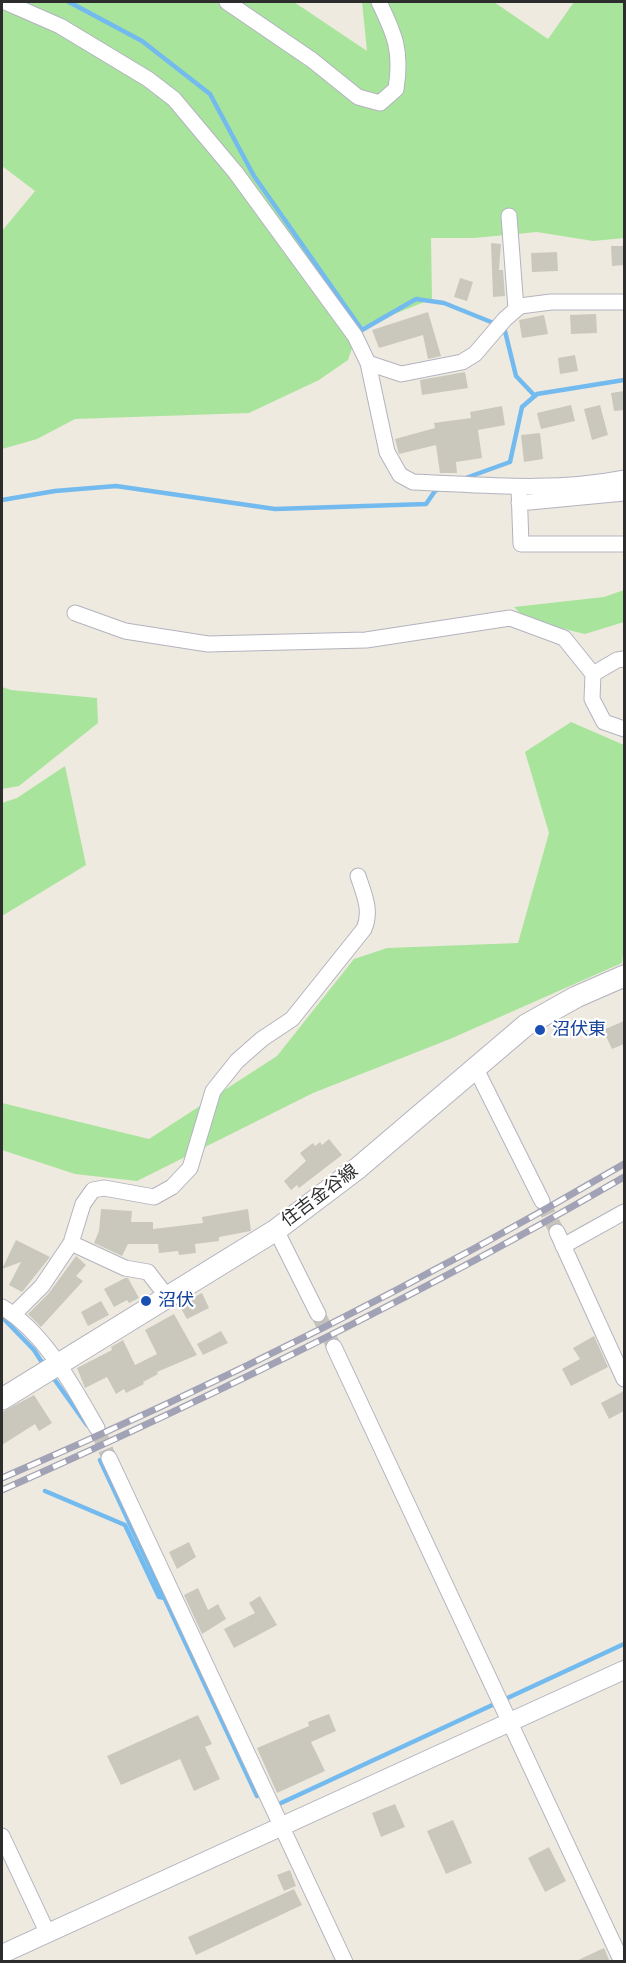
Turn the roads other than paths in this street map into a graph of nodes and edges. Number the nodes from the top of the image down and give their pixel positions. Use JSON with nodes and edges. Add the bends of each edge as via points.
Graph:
{"nodes":[{"id":1,"x":5,"y":2,"type":"edge"},
{"id":2,"x":227,"y":2,"type":"edge"},
{"id":3,"x":379,"y":2,"type":"edge"},
{"id":4,"x":509,"y":216,"type":"dead end"},
{"id":5,"x":624,"y":302,"type":"edge"},
{"id":6,"x":511,"y":314,"type":"junction"},
{"id":7,"x":368,"y":363,"type":"junction"},
{"id":8,"x":624,"y":478,"type":"edge"},
{"id":9,"x":624,"y":493,"type":"edge"},
{"id":10,"x":519,"y":495,"type":"junction"},
{"id":11,"x":624,"y":544,"type":"edge"},
{"id":12,"x":75,"y":613,"type":"dead end"},
{"id":13,"x":624,"y":659,"type":"edge"},
{"id":14,"x":593,"y":674,"type":"junction"},
{"id":15,"x":624,"y":729,"type":"edge"},
{"id":16,"x":358,"y":876,"type":"dead end"},
{"id":17,"x":624,"y":976,"type":"edge"},
{"id":18,"x":475,"y":1067,"type":"junction"},
{"id":19,"x":542,"y":1202,"type":"tunnel mouth"},
{"id":20,"x":624,"y":1212,"type":"edge"},
{"id":21,"x":276,"y":1230,"type":"junction"},
{"id":22,"x":71,"y":1243,"type":"junction"},
{"id":23,"x":168,"y":1298,"type":"junction"},
{"id":24,"x":8,"y":1311,"type":"edge"},
{"id":25,"x":318,"y":1314,"type":"tunnel mouth"},
{"id":26,"x":334,"y":1347,"type":"tunnel mouth"},
{"id":27,"x":59,"y":1364,"type":"junction"},
{"id":28,"x":624,"y":1379,"type":"edge"},
{"id":29,"x":2,"y":1399,"type":"edge"},
{"id":30,"x":97,"y":1428,"type":"tunnel mouth"},
{"id":31,"x":109,"y":1458,"type":"tunnel mouth"},
{"id":32,"x":624,"y":1670,"type":"edge"},
{"id":33,"x":512,"y":1723,"type":"junction"},
{"id":34,"x":282,"y":1826,"type":"junction"},
{"id":35,"x":2,"y":1836,"type":"edge"},
{"id":36,"x":48,"y":1934,"type":"junction"},
{"id":37,"x":2,"y":1954,"type":"edge"},
{"id":38,"x":345,"y":1962,"type":"edge"},
{"id":39,"x":622,"y":1962,"type":"edge"}],
"edges":[{"from":1,"to":7,"type":"street","via":[[60,26],[174,99],[301,259],[355,336]]},
{"from":2,"to":3,"type":"street","via":[[358,97],[380,103],[396,89],[400,64],[396,37]]},
{"from":4,"to":6,"type":"street"},
{"from":5,"to":6,"type":"street","via":[[551,302],[520,306]]},
{"from":6,"to":7,"type":"street","via":[[475,354],[462,362],[401,374]]},
{"from":7,"to":10,"type":"street","via":[[387,452],[400,475],[413,482],[467,485]]},
{"from":8,"to":10,"type":"street"},
{"from":9,"to":10,"type":"street"},
{"from":10,"to":11,"type":"street","via":[[521,544]]},
{"from":12,"to":14,"type":"street","via":[[125,631],[208,644],[366,640],[510,618],[564,639]]},
{"from":13,"to":14,"type":"street"},
{"from":14,"to":15,"type":"street","via":[[592,699],[604,722]]},
{"from":16,"to":22,"type":"street","via":[[367,903],[364,929],[292,1019],[237,1061],[213,1091],[190,1168],[172,1187],[154,1197],[104,1188],[93,1190],[83,1204]]},
{"from":17,"to":18,"type":"main road","name":"住吉金谷線","via":[[576,997],[526,1026]]},
{"from":18,"to":19,"type":"street"},
{"from":18,"to":21,"type":"main road","name":"住吉金谷線","via":[[358,1168]]},
{"from":20,"to":28,"type":"street","via":[[560,1239]]},
{"from":21,"to":23,"type":"main road","name":"住吉金谷線"},
{"from":21,"to":25,"type":"street"},
{"from":22,"to":23,"type":"street","via":[[125,1268],[148,1272]]},
{"from":22,"to":24,"type":"street","via":[[42,1286]]},
{"from":23,"to":27,"type":"main road","name":"住吉金谷線"},
{"from":24,"to":27,"type":"street"},
{"from":26,"to":33,"type":"street"},
{"from":27,"to":29,"type":"main road","name":"住吉金谷線"},
{"from":27,"to":30,"type":"street"},
{"from":31,"to":34,"type":"street"},
{"from":32,"to":33,"type":"street"},
{"from":33,"to":34,"type":"street"},
{"from":33,"to":39,"type":"street"},
{"from":34,"to":36,"type":"street"},
{"from":34,"to":38,"type":"street"},
{"from":35,"to":36,"type":"street"},
{"from":36,"to":37,"type":"street"}]}
